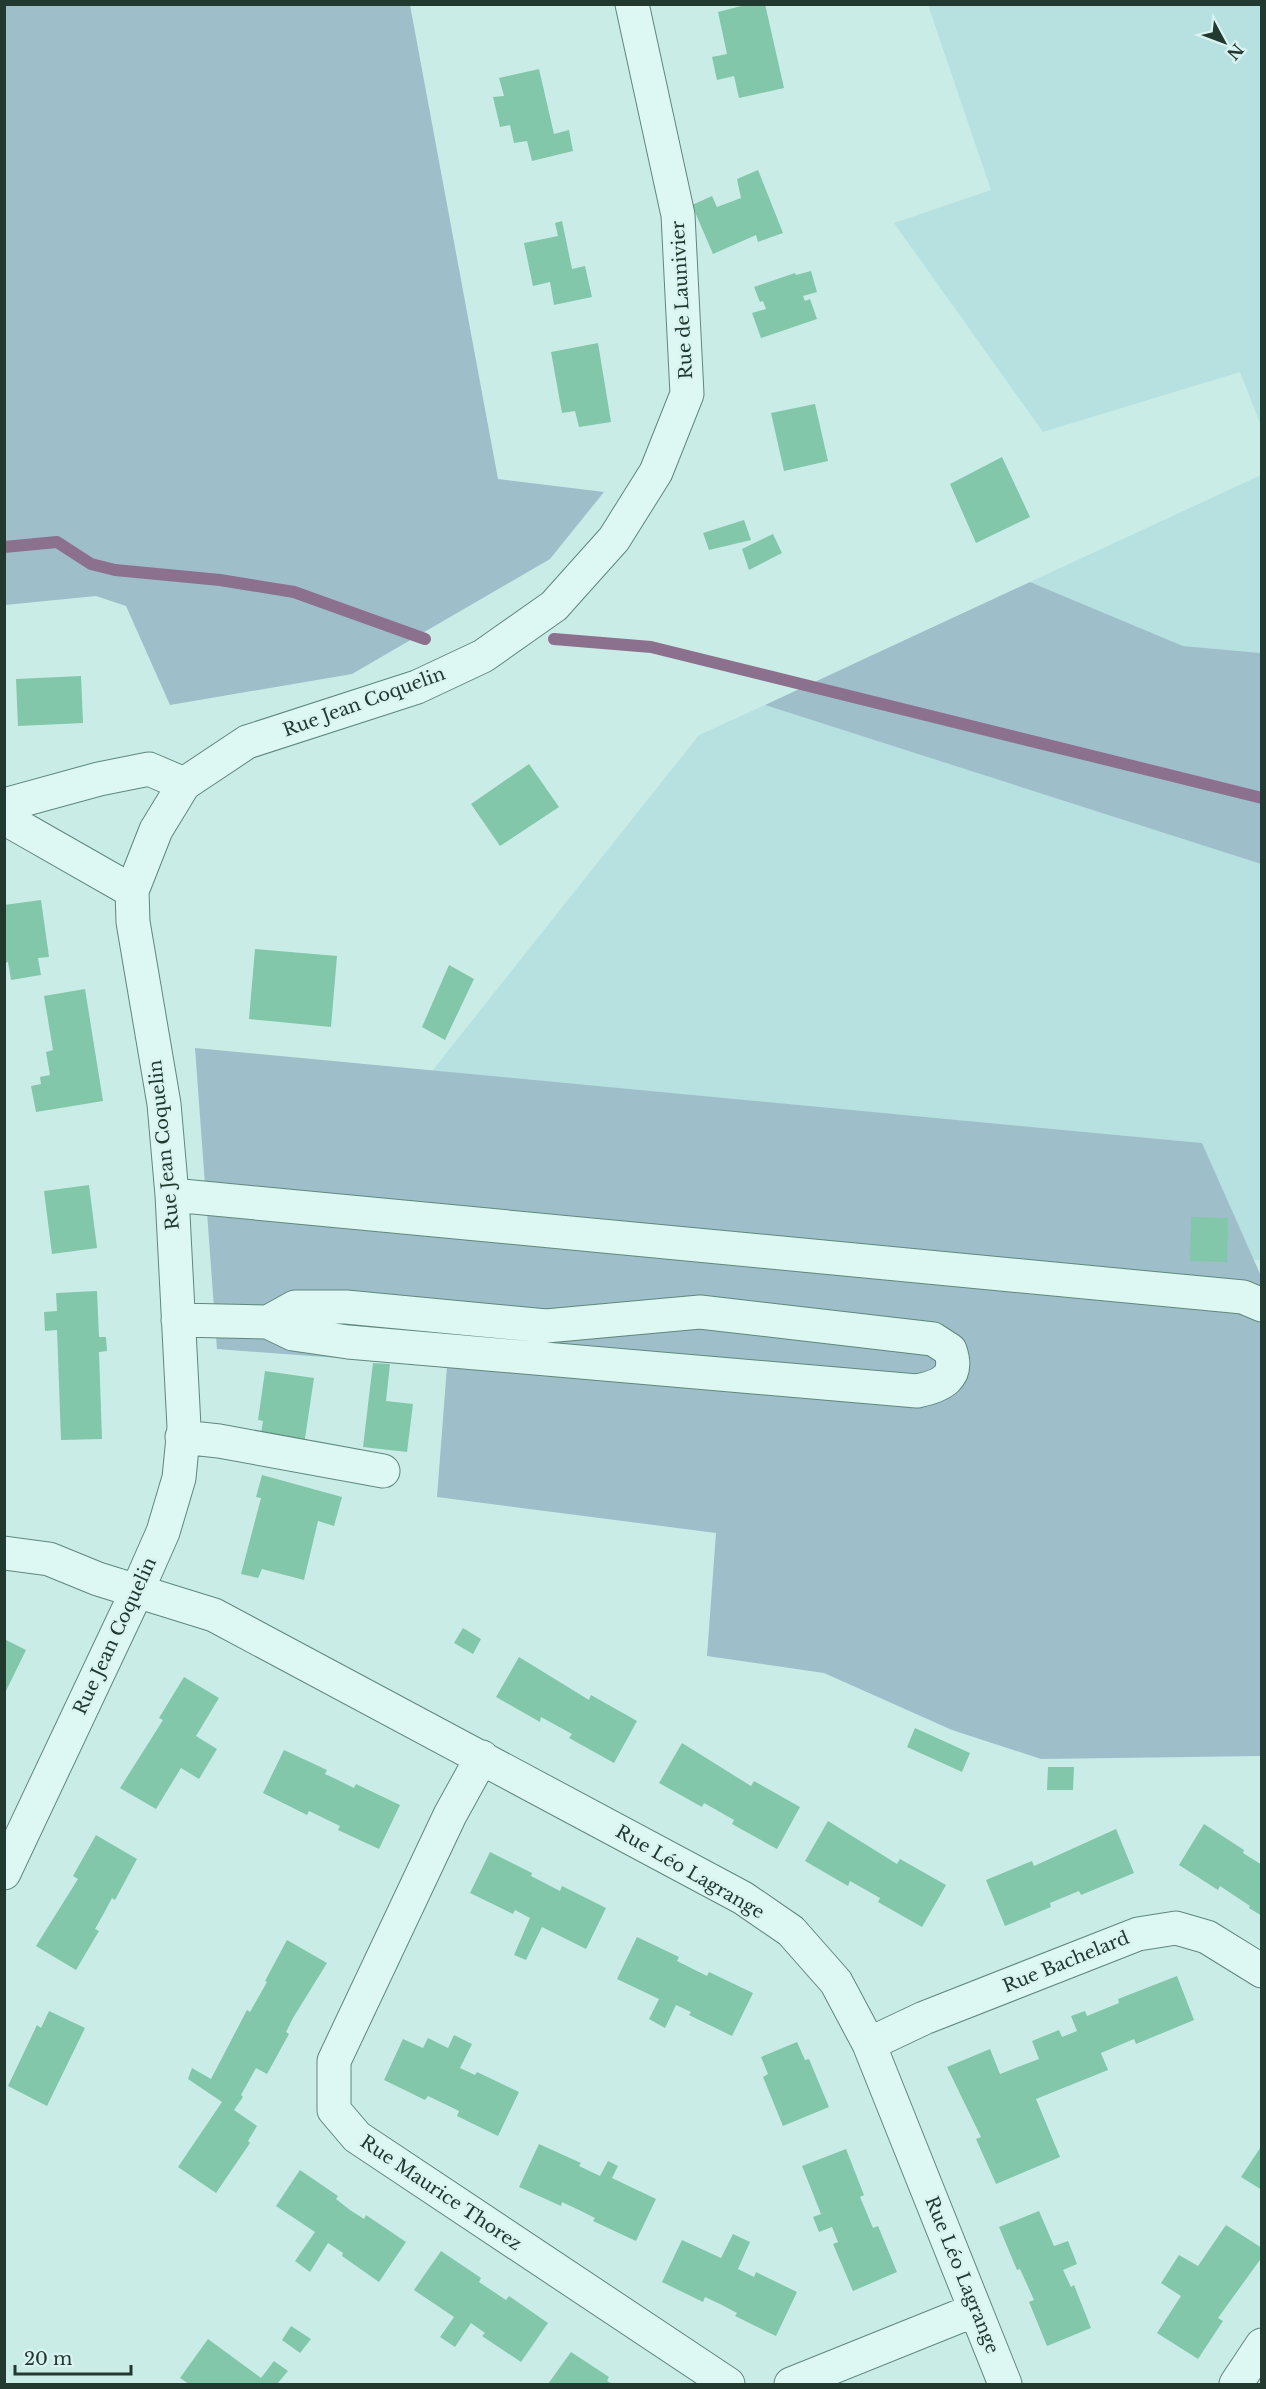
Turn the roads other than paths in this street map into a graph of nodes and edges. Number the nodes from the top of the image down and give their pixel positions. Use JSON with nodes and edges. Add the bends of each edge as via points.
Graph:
{"nodes":[{"id":1,"x":632,"y":4,"type":"edge"},
{"id":2,"x":535,"y":621,"type":"joint"},
{"id":3,"x":184,"y":784,"type":"junction"},
{"id":4,"x":4,"y":805,"type":"edge"},
{"id":5,"x":4,"y":818,"type":"edge"},
{"id":6,"x":132,"y":891,"type":"junction"},
{"id":7,"x":172,"y":1195,"type":"junction"},
{"id":8,"x":1262,"y":1305,"type":"edge"},
{"id":9,"x":178,"y":1320,"type":"junction"},
{"id":10,"x":268,"y":1322,"type":"junction"},
{"id":11,"x":183,"y":1437,"type":"junction"},
{"id":12,"x":383,"y":1471,"type":"dead end"},
{"id":13,"x":4,"y":1553,"type":"edge"},
{"id":14,"x":137,"y":1591,"type":"junction"},
{"id":15,"x":482,"y":1757,"type":"junction"},
{"id":16,"x":4,"y":1873,"type":"edge"},
{"id":17,"x":1262,"y":1971,"type":"edge"},
{"id":18,"x":869,"y":2044,"type":"junction"},
{"id":19,"x":975,"y":2310,"type":"junction"},
{"id":20,"x":1262,"y":2345,"type":"edge"},
{"id":21,"x":728,"y":2385,"type":"edge"},
{"id":22,"x":791,"y":2385,"type":"edge"},
{"id":23,"x":1005,"y":2385,"type":"edge"},
{"id":24,"x":1236,"y":2385,"type":"edge"}],
"edges":[{"from":1,"to":2,"type":"street","name":"Rue de Launivier","via":[[678,216],[687,394],[656,472],[614,539],[554,606]]},
{"from":2,"to":3,"type":"street","name":"Rue Jean Coquelin","via":[[483,657],[417,687],[247,742]]},
{"from":3,"to":4,"type":"street","via":[[149,770]]},
{"from":3,"to":6,"type":"street","name":"Rue Jean Coquelin","via":[[156,830]]},
{"from":5,"to":6,"type":"street"},
{"from":6,"to":7,"type":"street","name":"Rue Jean Coquelin","via":[[133,922],[164,1104]]},
{"from":7,"to":8,"type":"street","via":[[1243,1297]]},
{"from":7,"to":9,"type":"street","name":"Rue Jean Coquelin"},
{"from":9,"to":10,"type":"street"},
{"from":9,"to":11,"type":"street","name":"Rue Jean Coquelin"},
{"from":10,"to":10,"type":"street","via":[[293,1334],[348,1342],[917,1391],[938,1387],[951,1373],[954,1362],[950,1350],[933,1340],[700,1312],[546,1326],[346,1307],[295,1307]]},
{"from":11,"to":12,"type":"street"},
{"from":11,"to":14,"type":"street","name":"Rue Jean Coquelin","via":[[176,1489],[163,1532]]},
{"from":13,"to":14,"type":"street","name":"Rue Léo Lagrange","via":[[49,1559]]},
{"from":14,"to":15,"type":"street","name":"Rue Léo Lagrange","via":[[214,1615]]},
{"from":14,"to":16,"type":"street","name":"Rue Jean Coquelin"},
{"from":15,"to":18,"type":"street","name":"Rue Léo Lagrange","via":[[743,1898],[791,1931],[836,1982]]},
{"from":15,"to":21,"type":"street","name":"Rue Maurice Thorez","via":[[450,1815],[334,2061],[334,2110],[357,2137]]},
{"from":17,"to":18,"type":"street","name":"Rue Bachelard","via":[[1207,1936],[1176,1928],[1138,1934],[924,2018]]},
{"from":18,"to":19,"type":"street","name":"Rue Léo Lagrange"},
{"from":19,"to":22,"type":"street"},
{"from":19,"to":23,"type":"street","name":"Rue Léo Lagrange"},
{"from":20,"to":24,"type":"street"}]}
